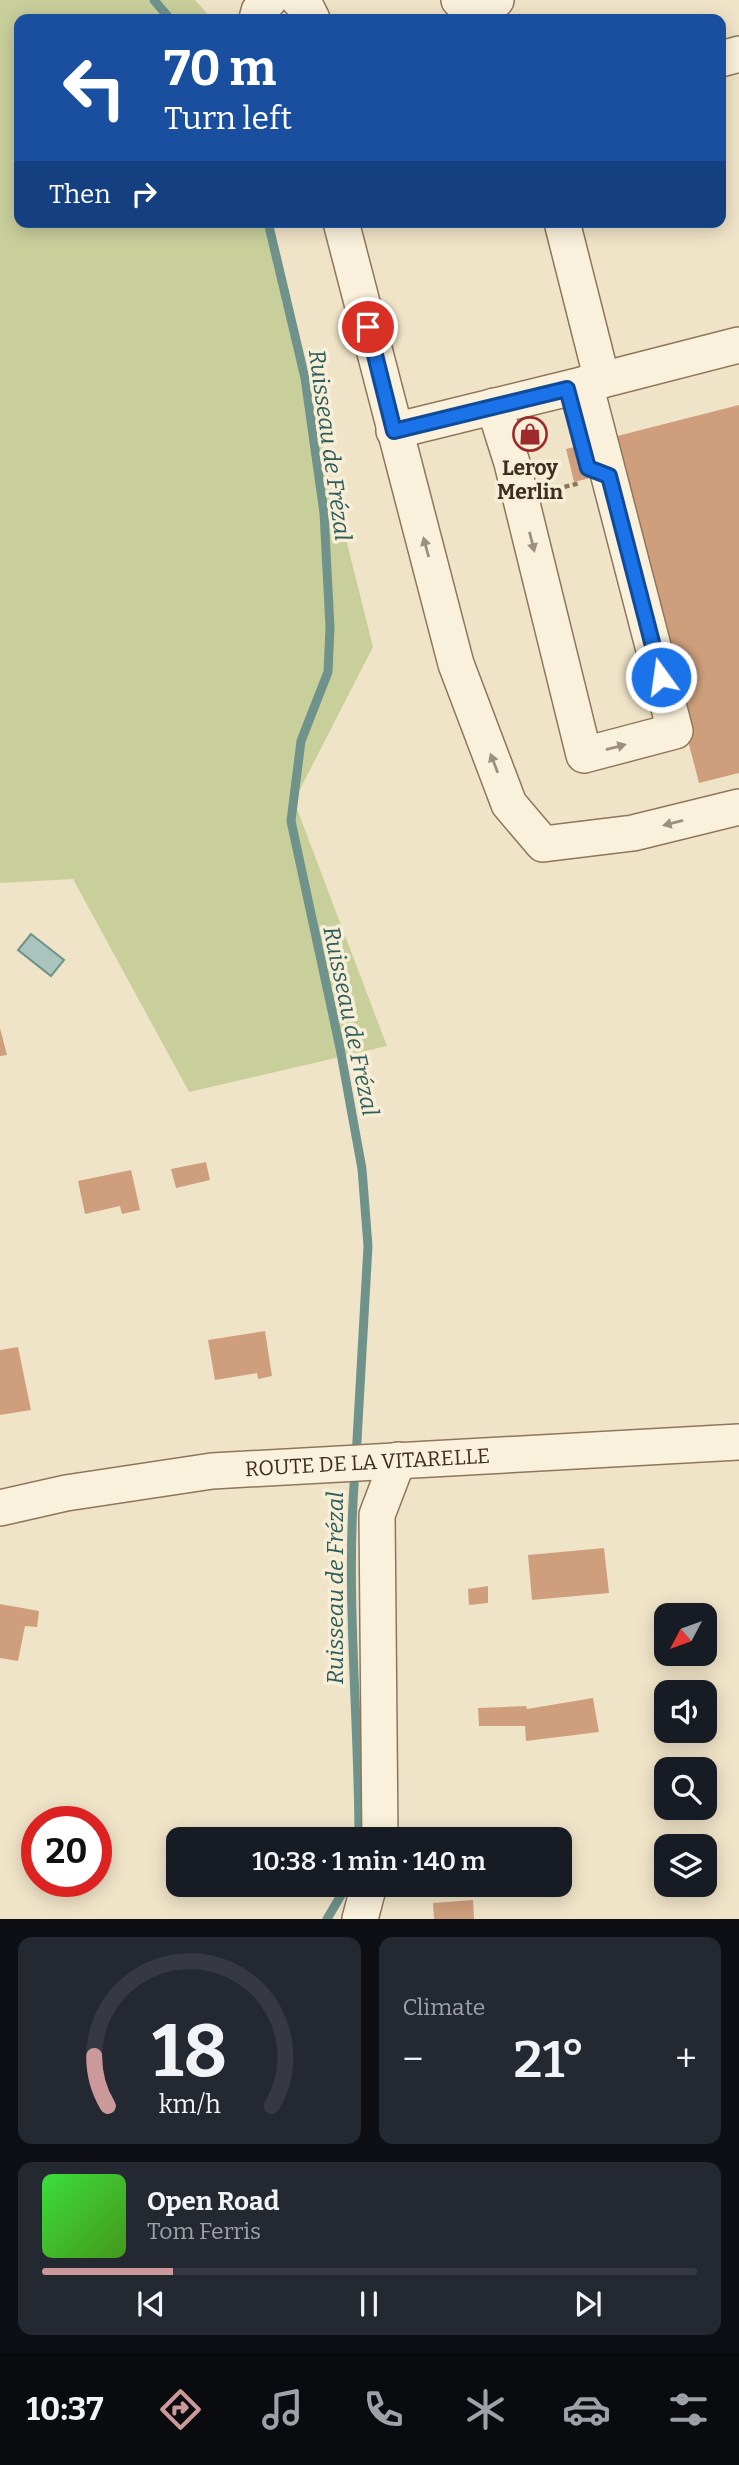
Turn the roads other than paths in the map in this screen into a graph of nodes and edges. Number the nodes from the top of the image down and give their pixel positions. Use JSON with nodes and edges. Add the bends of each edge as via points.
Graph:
{"nodes":[{"id":1,"x":343,"y":228,"type":"edge"},
{"id":2,"x":563,"y":228,"type":"edge"},
{"id":3,"x":739,"y":345,"type":"edge"},
{"id":4,"x":585,"y":385,"type":"junction"},
{"id":5,"x":494,"y":406,"type":"junction"},
{"id":6,"x":394,"y":431,"type":"junction"},
{"id":7,"x":739,"y":807,"type":"edge"},
{"id":8,"x":739,"y":1442,"type":"edge"},
{"id":9,"x":388,"y":1460,"type":"junction"},
{"id":10,"x":0,"y":1508,"type":"edge"},
{"id":11,"x":380,"y":1827,"type":"edge"},
{"id":12,"x":366,"y":1897,"type":"edge"},
{"id":13,"x":360,"y":1919,"type":"edge"}],
"edges":[{"from":1,"to":6,"type":"street"},
{"from":2,"to":4,"type":"street"},
{"from":3,"to":4,"type":"street"},
{"from":4,"to":5,"type":"street"},
{"from":5,"to":4,"type":"street","one_way":true,"via":[[584,755],[675,731]]},
{"from":5,"to":6,"type":"street"},
{"from":7,"to":6,"type":"street","one_way":true,"via":[[633,832],[543,844],[509,804],[456,664]]},
{"from":8,"to":9,"type":"street","name":"ROUTE DE LA VITARELLE"},
{"from":9,"to":10,"type":"street","name":"ROUTE DE LA VITARELLE","via":[[212,1471],[65,1493]]},
{"from":9,"to":11,"type":"street","via":[[377,1515]]},
{"from":12,"to":13,"type":"street"}]}
